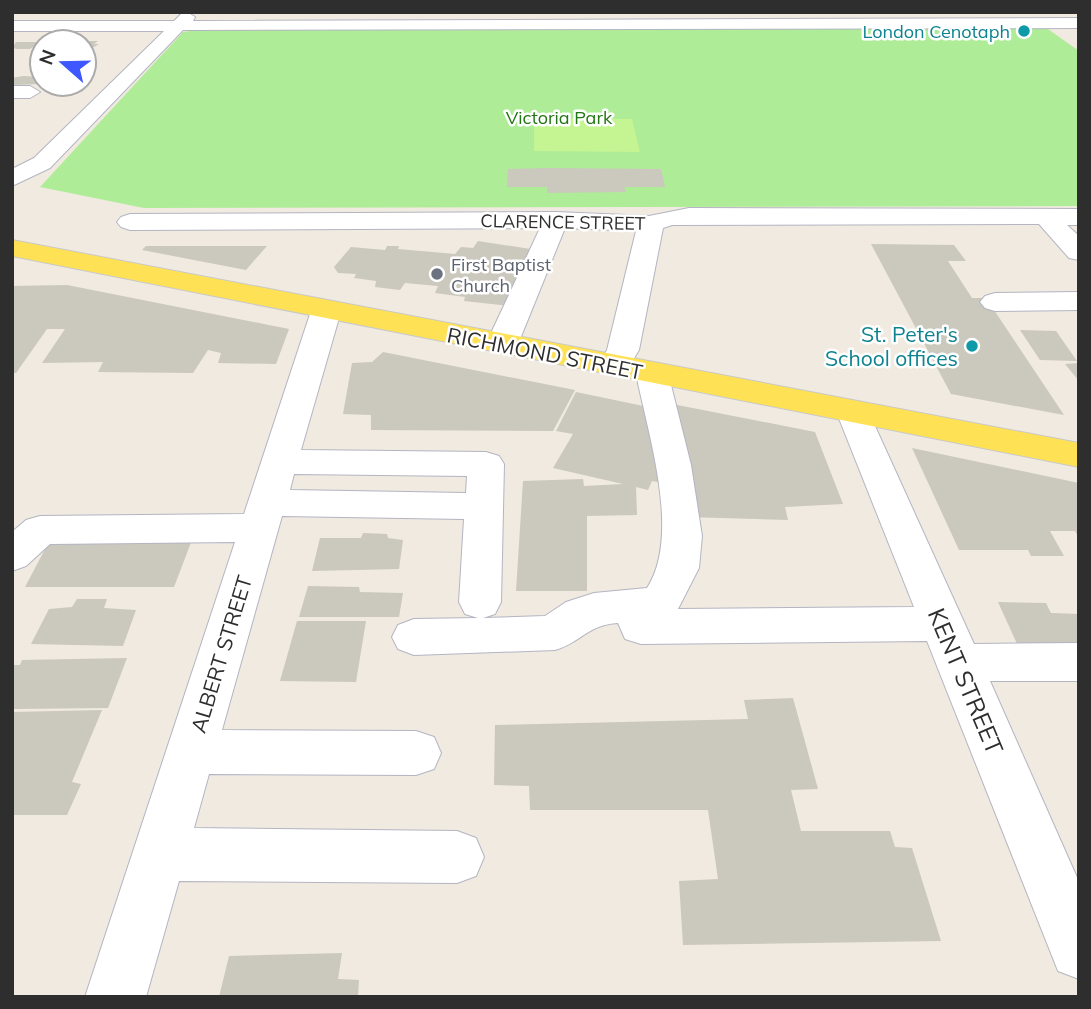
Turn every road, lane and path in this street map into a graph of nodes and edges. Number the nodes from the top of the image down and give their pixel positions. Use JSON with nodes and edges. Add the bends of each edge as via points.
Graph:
{"nodes":[{"id":1,"x":52,"y":12,"type":"edge"},
{"id":2,"x":192,"y":12,"type":"edge"},
{"id":3,"x":1036,"y":12,"type":"edge"},
{"id":4,"x":848,"y":18,"type":"edge"},
{"id":5,"x":434,"y":19,"type":"edge"},
{"id":6,"x":1052,"y":23,"type":"junction"},
{"id":7,"x":1079,"y":23,"type":"edge"},
{"id":8,"x":25,"y":26,"type":"edge"},
{"id":9,"x":179,"y":26,"type":"junction"},
{"id":10,"x":12,"y":39,"type":"edge"},
{"id":11,"x":1079,"y":41,"type":"edge"},
{"id":12,"x":42,"y":163,"type":"junction"},
{"id":13,"x":12,"y":179,"type":"edge"},
{"id":14,"x":12,"y":202,"type":"edge"},
{"id":15,"x":1046,"y":217,"type":"junction"},
{"id":16,"x":1079,"y":217,"type":"edge"},
{"id":17,"x":556,"y":220,"type":"junction"},
{"id":18,"x":130,"y":222,"type":"dead end"},
{"id":19,"x":651,"y":224,"type":"junction"},
{"id":20,"x":13,"y":249,"type":"edge"},
{"id":21,"x":1079,"y":252,"type":"edge"},
{"id":22,"x":1079,"y":301,"type":"edge"},
{"id":23,"x":995,"y":302,"type":"dead end"},
{"id":24,"x":326,"y":311,"type":"junction"},
{"id":25,"x":502,"y":344,"type":"junction"},
{"id":26,"x":633,"y":369,"type":"junction"},
{"id":27,"x":853,"y":411,"type":"junction"},
{"id":28,"x":1079,"y":455,"type":"edge"},
{"id":29,"x":269,"y":498,"type":"junction"},
{"id":30,"x":484,"y":506,"type":"junction"},
{"id":31,"x":12,"y":556,"type":"edge"},
{"id":32,"x":480,"y":602,"type":"dead end"},
{"id":33,"x":638,"y":607,"type":"junction"},
{"id":34,"x":414,"y":637,"type":"dead end"},
{"id":35,"x":950,"y":643,"type":"junction"},
{"id":36,"x":1079,"y":662,"type":"edge"},
{"id":37,"x":190,"y":752,"type":"junction"},
{"id":38,"x":416,"y":753,"type":"dead end"},
{"id":39,"x":159,"y":854,"type":"junction"},
{"id":40,"x":457,"y":857,"type":"dead end"},
{"id":41,"x":1079,"y":950,"type":"edge"},
{"id":42,"x":115,"y":997,"type":"edge"}],
"edges":[{"from":1,"to":8,"type":"street"},
{"from":2,"to":9,"type":"street"},
{"from":3,"to":6,"type":"street"},
{"from":4,"to":5,"type":"street","via":[[766,24]]},
{"from":4,"to":6,"type":"street"},
{"from":5,"to":9,"type":"street"},
{"from":6,"to":7,"type":"street"},
{"from":6,"to":11,"type":"street"},
{"from":8,"to":9,"type":"street"},
{"from":8,"to":10,"type":"street"},
{"from":9,"to":12,"type":"street"},
{"from":12,"to":13,"type":"street"},
{"from":12,"to":14,"type":"street"},
{"from":15,"to":16,"type":"street","name":"CLARENCE STREET"},
{"from":15,"to":19,"type":"street","name":"CLARENCE STREET","via":[[689,216]]},
{"from":15,"to":21,"type":"street"},
{"from":17,"to":18,"type":"street","name":"CLARENCE STREET"},
{"from":17,"to":19,"type":"street","name":"CLARENCE STREET"},
{"from":17,"to":25,"type":"street"},
{"from":19,"to":26,"type":"street","via":[[623,350]]},
{"from":20,"to":24,"type":"main road","name":"RICHMOND STREET"},
{"from":22,"to":23,"type":"street"},
{"from":24,"to":25,"type":"main road","name":"RICHMOND STREET"},
{"from":24,"to":29,"type":"street","name":"ALBERT STREET"},
{"from":25,"to":26,"type":"main road","name":"RICHMOND STREET"},
{"from":26,"to":27,"type":"main road","name":"RICHMOND STREET"},
{"from":26,"to":33,"type":"street","via":[[681,519],[681,559],[672,583],[661,601]]},
{"from":27,"to":28,"type":"main road","name":"RICHMOND STREET"},
{"from":27,"to":35,"type":"street","name":"KENT STREET"},
{"from":29,"to":30,"type":"street"},
{"from":29,"to":30,"type":"street","via":[[486,464]]},
{"from":29,"to":31,"type":"street","via":[[40,530]]},
{"from":29,"to":37,"type":"street","name":"ALBERT STREET"},
{"from":30,"to":32,"type":"street"},
{"from":33,"to":34,"type":"street","via":[[596,607],[571,617],[555,634]]},
{"from":33,"to":35,"type":"street","via":[[640,627]]},
{"from":35,"to":36,"type":"street"},
{"from":35,"to":41,"type":"street","name":"KENT STREET"},
{"from":37,"to":38,"type":"street"},
{"from":37,"to":39,"type":"street","name":"ALBERT STREET"},
{"from":39,"to":40,"type":"street"},
{"from":39,"to":42,"type":"street","name":"ALBERT STREET"}]}
